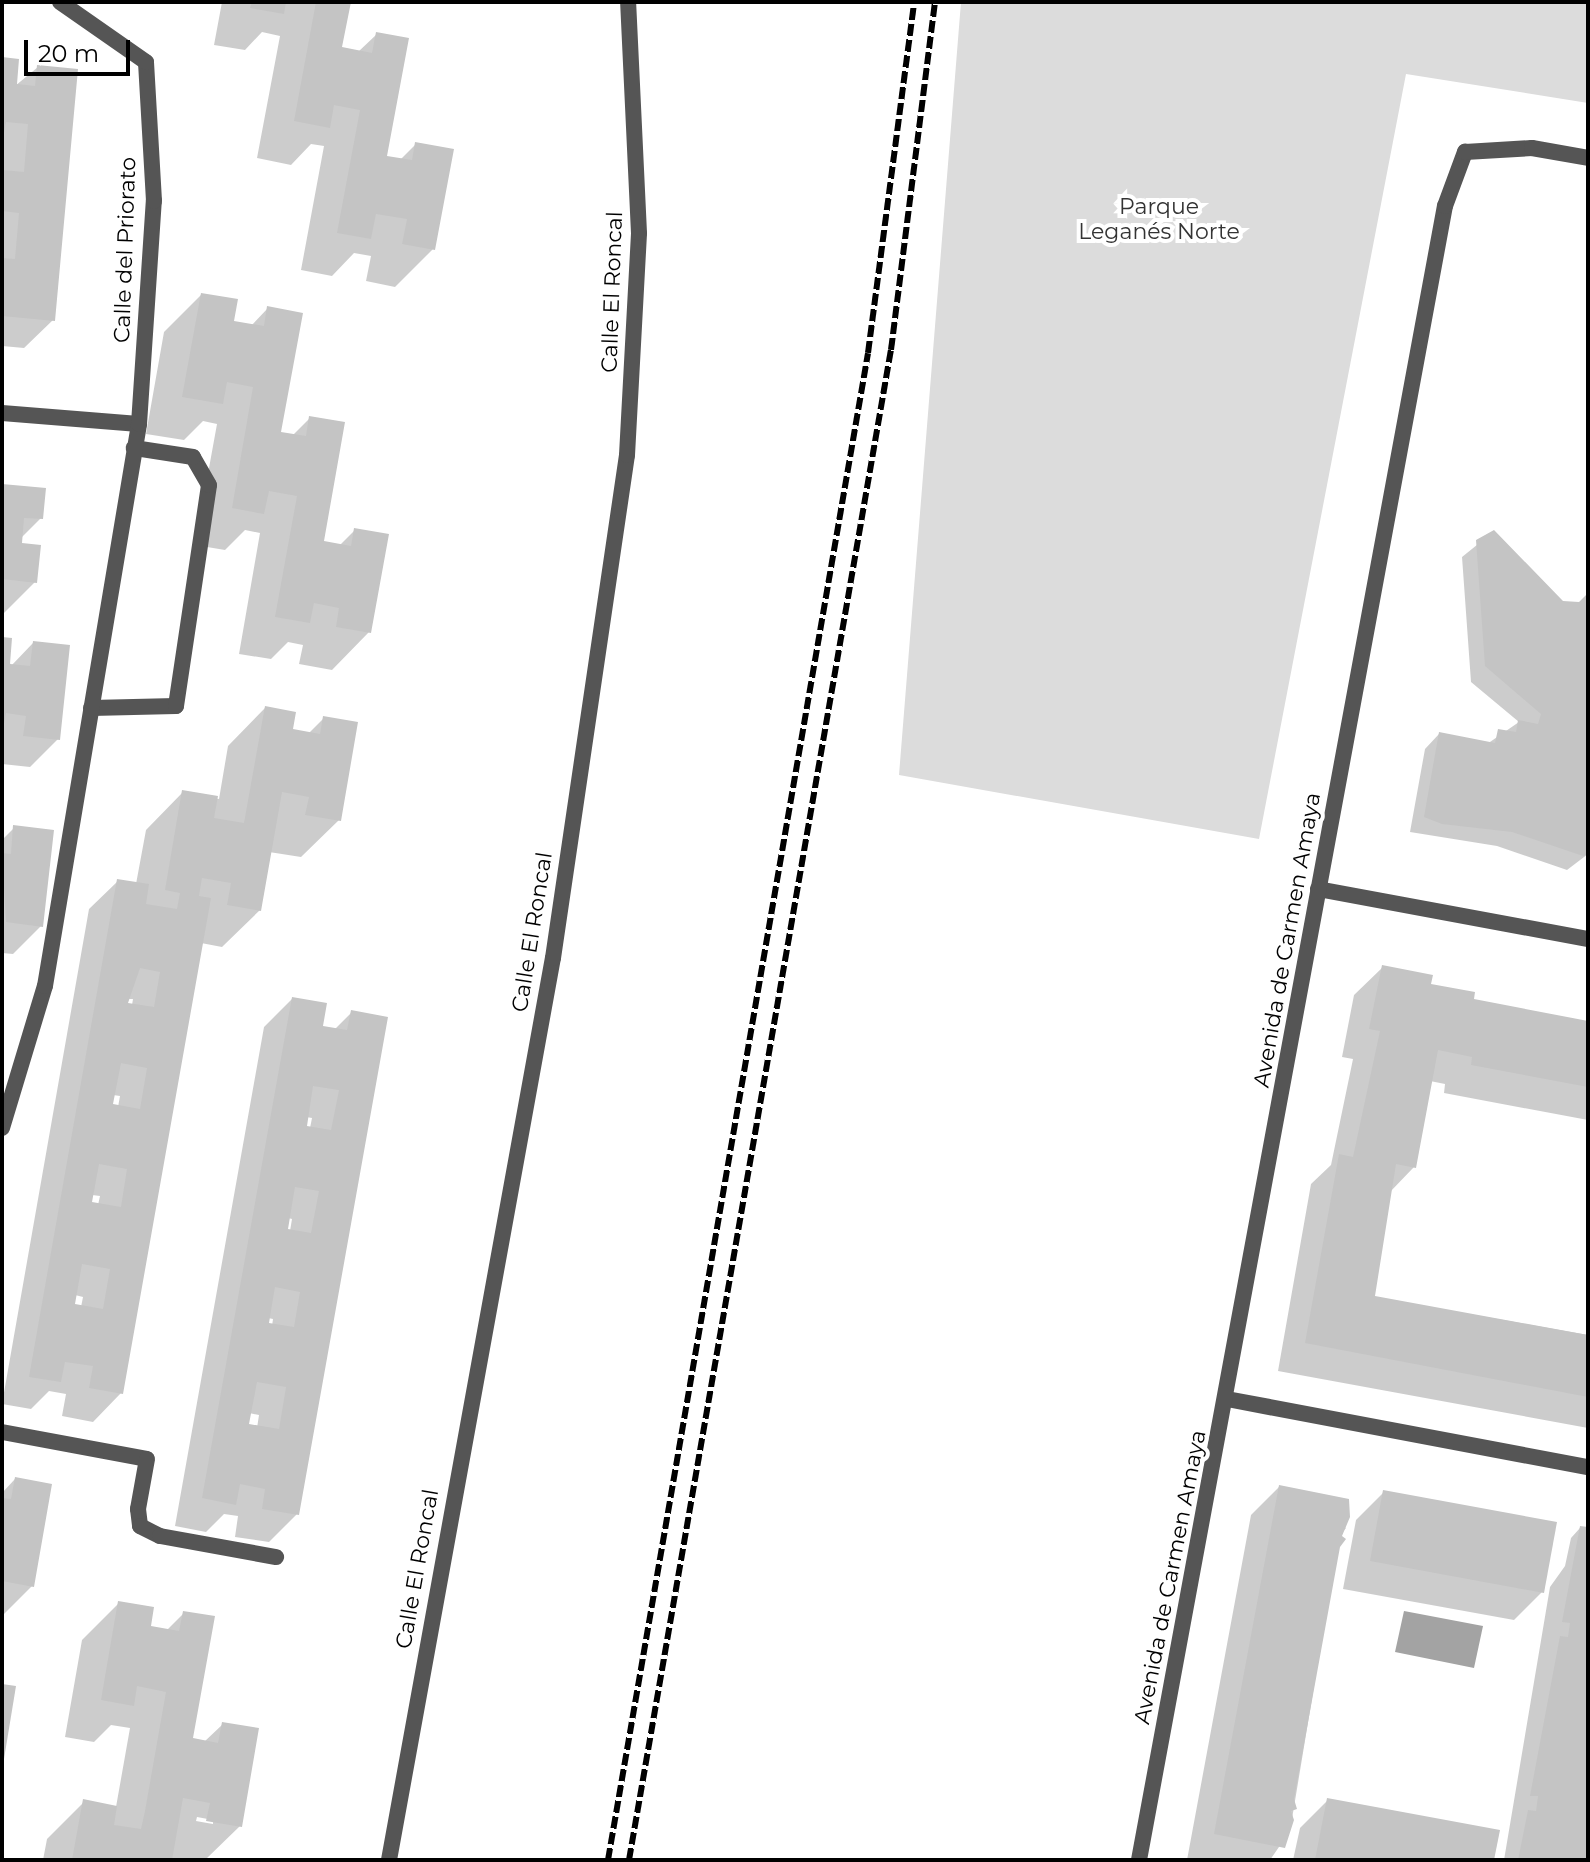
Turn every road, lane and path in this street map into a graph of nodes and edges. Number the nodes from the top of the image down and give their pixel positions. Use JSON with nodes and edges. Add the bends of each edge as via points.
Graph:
{"nodes":[{"id":1,"x":60,"y":2,"type":"edge"},
{"id":2,"x":628,"y":2,"type":"edge"},
{"id":3,"x":1588,"y":158,"type":"edge"},
{"id":4,"x":2,"y":413,"type":"edge"},
{"id":5,"x":139,"y":424,"type":"junction"},
{"id":6,"x":134,"y":448,"type":"junction"},
{"id":7,"x":91,"y":708,"type":"junction"},
{"id":8,"x":1318,"y":889,"type":"junction"},
{"id":9,"x":1588,"y":939,"type":"edge"},
{"id":10,"x":2,"y":1128,"type":"edge"},
{"id":11,"x":1227,"y":1399,"type":"junction"},
{"id":12,"x":2,"y":1432,"type":"edge"},
{"id":13,"x":1588,"y":1467,"type":"edge"},
{"id":14,"x":276,"y":1557,"type":"dead end"},
{"id":15,"x":389,"y":1860,"type":"edge"},
{"id":16,"x":1139,"y":1860,"type":"edge"}],
"edges":[{"from":1,"to":5,"type":"street","name":"Calle del Priorato","via":[[146,62],[154,201]]},
{"from":2,"to":15,"type":"street","name":"Calle El Roncal","via":[[639,233],[627,455],[553,958]]},
{"from":3,"to":8,"type":"street","name":"Avenida de Carmen Amaya","via":[[1532,148],[1465,152],[1445,206]]},
{"from":4,"to":5,"type":"street"},
{"from":5,"to":6,"type":"street","name":"Calle del Priorato"},
{"from":6,"to":7,"type":"street","name":"Calle del Priorato"},
{"from":6,"to":7,"type":"street","via":[[193,457],[209,485],[176,706]]},
{"from":7,"to":10,"type":"street","name":"Calle del Priorato","via":[[45,986]]},
{"from":8,"to":9,"type":"street"},
{"from":8,"to":11,"type":"street","name":"Avenida de Carmen Amaya"},
{"from":11,"to":13,"type":"street"},
{"from":11,"to":16,"type":"street","name":"Avenida de Carmen Amaya"},
{"from":12,"to":14,"type":"street","via":[[147,1459],[140,1526],[160,1536]]}]}
